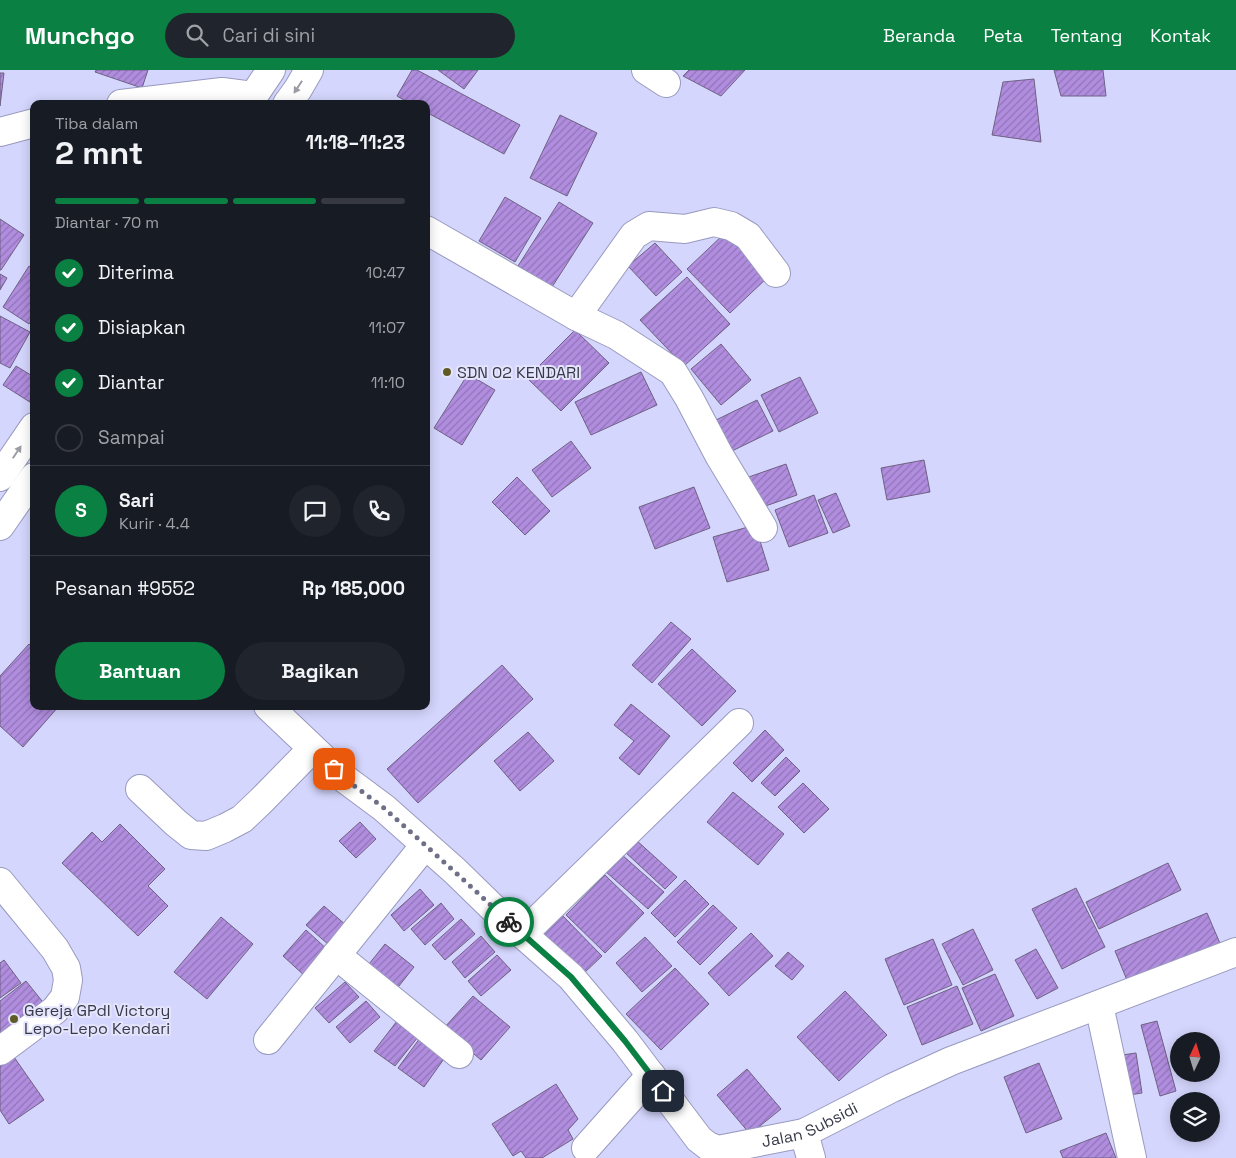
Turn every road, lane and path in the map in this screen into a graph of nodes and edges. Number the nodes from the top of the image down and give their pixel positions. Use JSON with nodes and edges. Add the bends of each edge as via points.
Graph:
{"nodes":[{"id":1,"x":271,"y":70,"type":"edge"},
{"id":2,"x":309,"y":70,"type":"edge"},
{"id":3,"x":155,"y":100,"type":"edge"},
{"id":4,"x":250,"y":100,"type":"edge"},
{"id":5,"x":290,"y":100,"type":"edge"},
{"id":6,"x":30,"y":124,"type":"edge"},
{"id":7,"x":0,"y":132,"type":"edge"},
{"id":8,"x":430,"y":232,"type":"edge"},
{"id":9,"x":776,"y":273,"type":"dead end"},
{"id":10,"x":576,"y":316,"type":"junction"},
{"id":11,"x":30,"y":433,"type":"edge"},
{"id":12,"x":0,"y":477,"type":"edge"},
{"id":13,"x":30,"y":485,"type":"edge"},
{"id":14,"x":0,"y":526,"type":"edge"},
{"id":15,"x":763,"y":528,"type":"dead end"},
{"id":16,"x":272,"y":710,"type":"edge"},
{"id":17,"x":739,"y":723,"type":"dead end"},
{"id":18,"x":312,"y":749,"type":"junction"},
{"id":19,"x":140,"y":789,"type":"dead end"},
{"id":20,"x":425,"y":845,"type":"junction"},
{"id":21,"x":0,"y":882,"type":"edge"},
{"id":22,"x":523,"y":934,"type":"junction"},
{"id":23,"x":1236,"y":952,"type":"edge"},
{"id":24,"x":336,"y":955,"type":"junction"},
{"id":25,"x":1099,"y":1005,"type":"junction"},
{"id":26,"x":268,"y":1040,"type":"dead end"},
{"id":27,"x":0,"y":1051,"type":"edge"},
{"id":28,"x":459,"y":1054,"type":"dead end"},
{"id":29,"x":651,"y":1076,"type":"junction"},
{"id":30,"x":807,"y":1145,"type":"edge"},
{"id":31,"x":586,"y":1148,"type":"dead end"},
{"id":32,"x":1132,"y":1158,"type":"edge"}],
"edges":[{"from":1,"to":4,"type":"main road"},
{"from":2,"to":5,"type":"main road","one_way":true},
{"from":3,"to":4,"type":"main road","via":[[222,92]]},
{"from":6,"to":7,"type":"main road"},
{"from":8,"to":10,"type":"main road"},
{"from":9,"to":10,"type":"main road","via":[[748,236],[731,226],[714,222],[685,229],[649,226],[634,235]]},
{"from":10,"to":15,"type":"main road","via":[[616,335],[673,372]]},
{"from":12,"to":11,"type":"main road","one_way":true},
{"from":13,"to":14,"type":"main road"},
{"from":16,"to":18,"type":"main road","name":"Jalan Subsidi"},
{"from":17,"to":22,"type":"main road"},
{"from":18,"to":19,"type":"main road","via":[[242,818],[206,836],[191,835]]},
{"from":18,"to":20,"type":"main road","name":"Jalan Subsidi"},
{"from":20,"to":22,"type":"main road","name":"Jalan Subsidi"},
{"from":20,"to":24,"type":"main road"},
{"from":21,"to":27,"type":"main road","via":[[55,949],[66,968],[68,980],[65,997],[55,1010]]},
{"from":22,"to":29,"type":"main road","name":"Jalan Subsidi","via":[[571,977]]},
{"from":23,"to":25,"type":"main road","name":"Jalan Subsidi"},
{"from":24,"to":26,"type":"main road"},
{"from":24,"to":28,"type":"main road"},
{"from":25,"to":30,"type":"main road","name":"Jalan Subsidi","via":[[951,1061],[892,1088]]},
{"from":25,"to":32,"type":"main road"},
{"from":29,"to":30,"type":"main road","name":"Jalan Subsidi","via":[[689,1127],[708,1146],[718,1150]]},
{"from":29,"to":31,"type":"main road"}]}
